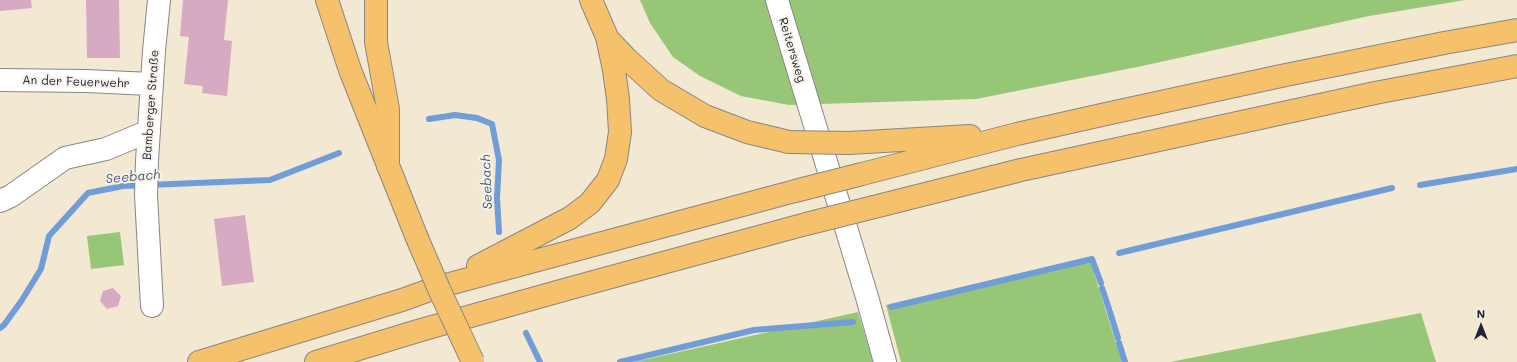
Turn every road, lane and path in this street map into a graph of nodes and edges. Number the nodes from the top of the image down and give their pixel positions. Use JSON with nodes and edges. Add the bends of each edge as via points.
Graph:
{"nodes":[{"id":1,"x":159,"y":0,"type":"edge"},
{"id":2,"x":327,"y":0,"type":"edge"},
{"id":3,"x":376,"y":0,"type":"edge"},
{"id":4,"x":591,"y":0,"type":"edge"},
{"id":5,"x":776,"y":0,"type":"edge"},
{"id":6,"x":1517,"y":30,"type":"edge"},
{"id":7,"x":607,"y":37,"type":"junction"},
{"id":8,"x":1517,"y":66,"type":"edge"},
{"id":9,"x":0,"y":80,"type":"edge"},
{"id":10,"x":151,"y":84,"type":"junction"},
{"id":11,"x":149,"y":131,"type":"junction"},
{"id":12,"x":1017,"y":134,"type":"junction"},
{"id":13,"x":388,"y":166,"type":"junction"},
{"id":14,"x":0,"y":201,"type":"edge"},
{"id":15,"x":438,"y":287,"type":"junction"},
{"id":16,"x":152,"y":306,"type":"dead end"},
{"id":17,"x":333,"y":358,"type":"edge"},
{"id":18,"x":199,"y":362,"type":"edge"},
{"id":19,"x":316,"y":362,"type":"edge"},
{"id":20,"x":474,"y":362,"type":"edge"},
{"id":21,"x":885,"y":362,"type":"edge"}],
"edges":[{"from":1,"to":10,"type":"street","name":"Bamberger Straße"},
{"from":2,"to":13,"type":"main road","via":[[350,70]]},
{"from":3,"to":13,"type":"main road","via":[[376,42],[388,109]]},
{"from":4,"to":7,"type":"main road"},
{"from":5,"to":21,"type":"street","name":"Reitersweg"},
{"from":6,"to":12,"type":"main road","via":[[1289,74]]},
{"from":7,"to":12,"type":"main road","bridge":true,"via":[[661,90],[705,116],[747,132],[789,142],[849,143]]},
{"from":7,"to":15,"type":"main road","via":[[614,70],[620,132],[616,159],[608,180],[590,203],[570,218]]},
{"from":8,"to":17,"type":"main road","bridge":true,"via":[[1375,93],[1036,166],[806,224],[564,290]]},
{"from":9,"to":10,"type":"street","name":"An der Feuerwehr"},
{"from":10,"to":11,"type":"street","name":"Bamberger Straße"},
{"from":11,"to":14,"type":"street","via":[[106,149],[66,158]]},
{"from":11,"to":16,"type":"street","name":"Bamberger Straße","via":[[147,184]]},
{"from":12,"to":15,"type":"main road","bridge":true},
{"from":13,"to":20,"type":"main road","bridge":true,"via":[[439,289]]},
{"from":15,"to":18,"type":"main road"},
{"from":17,"to":19,"type":"main road"}]}
